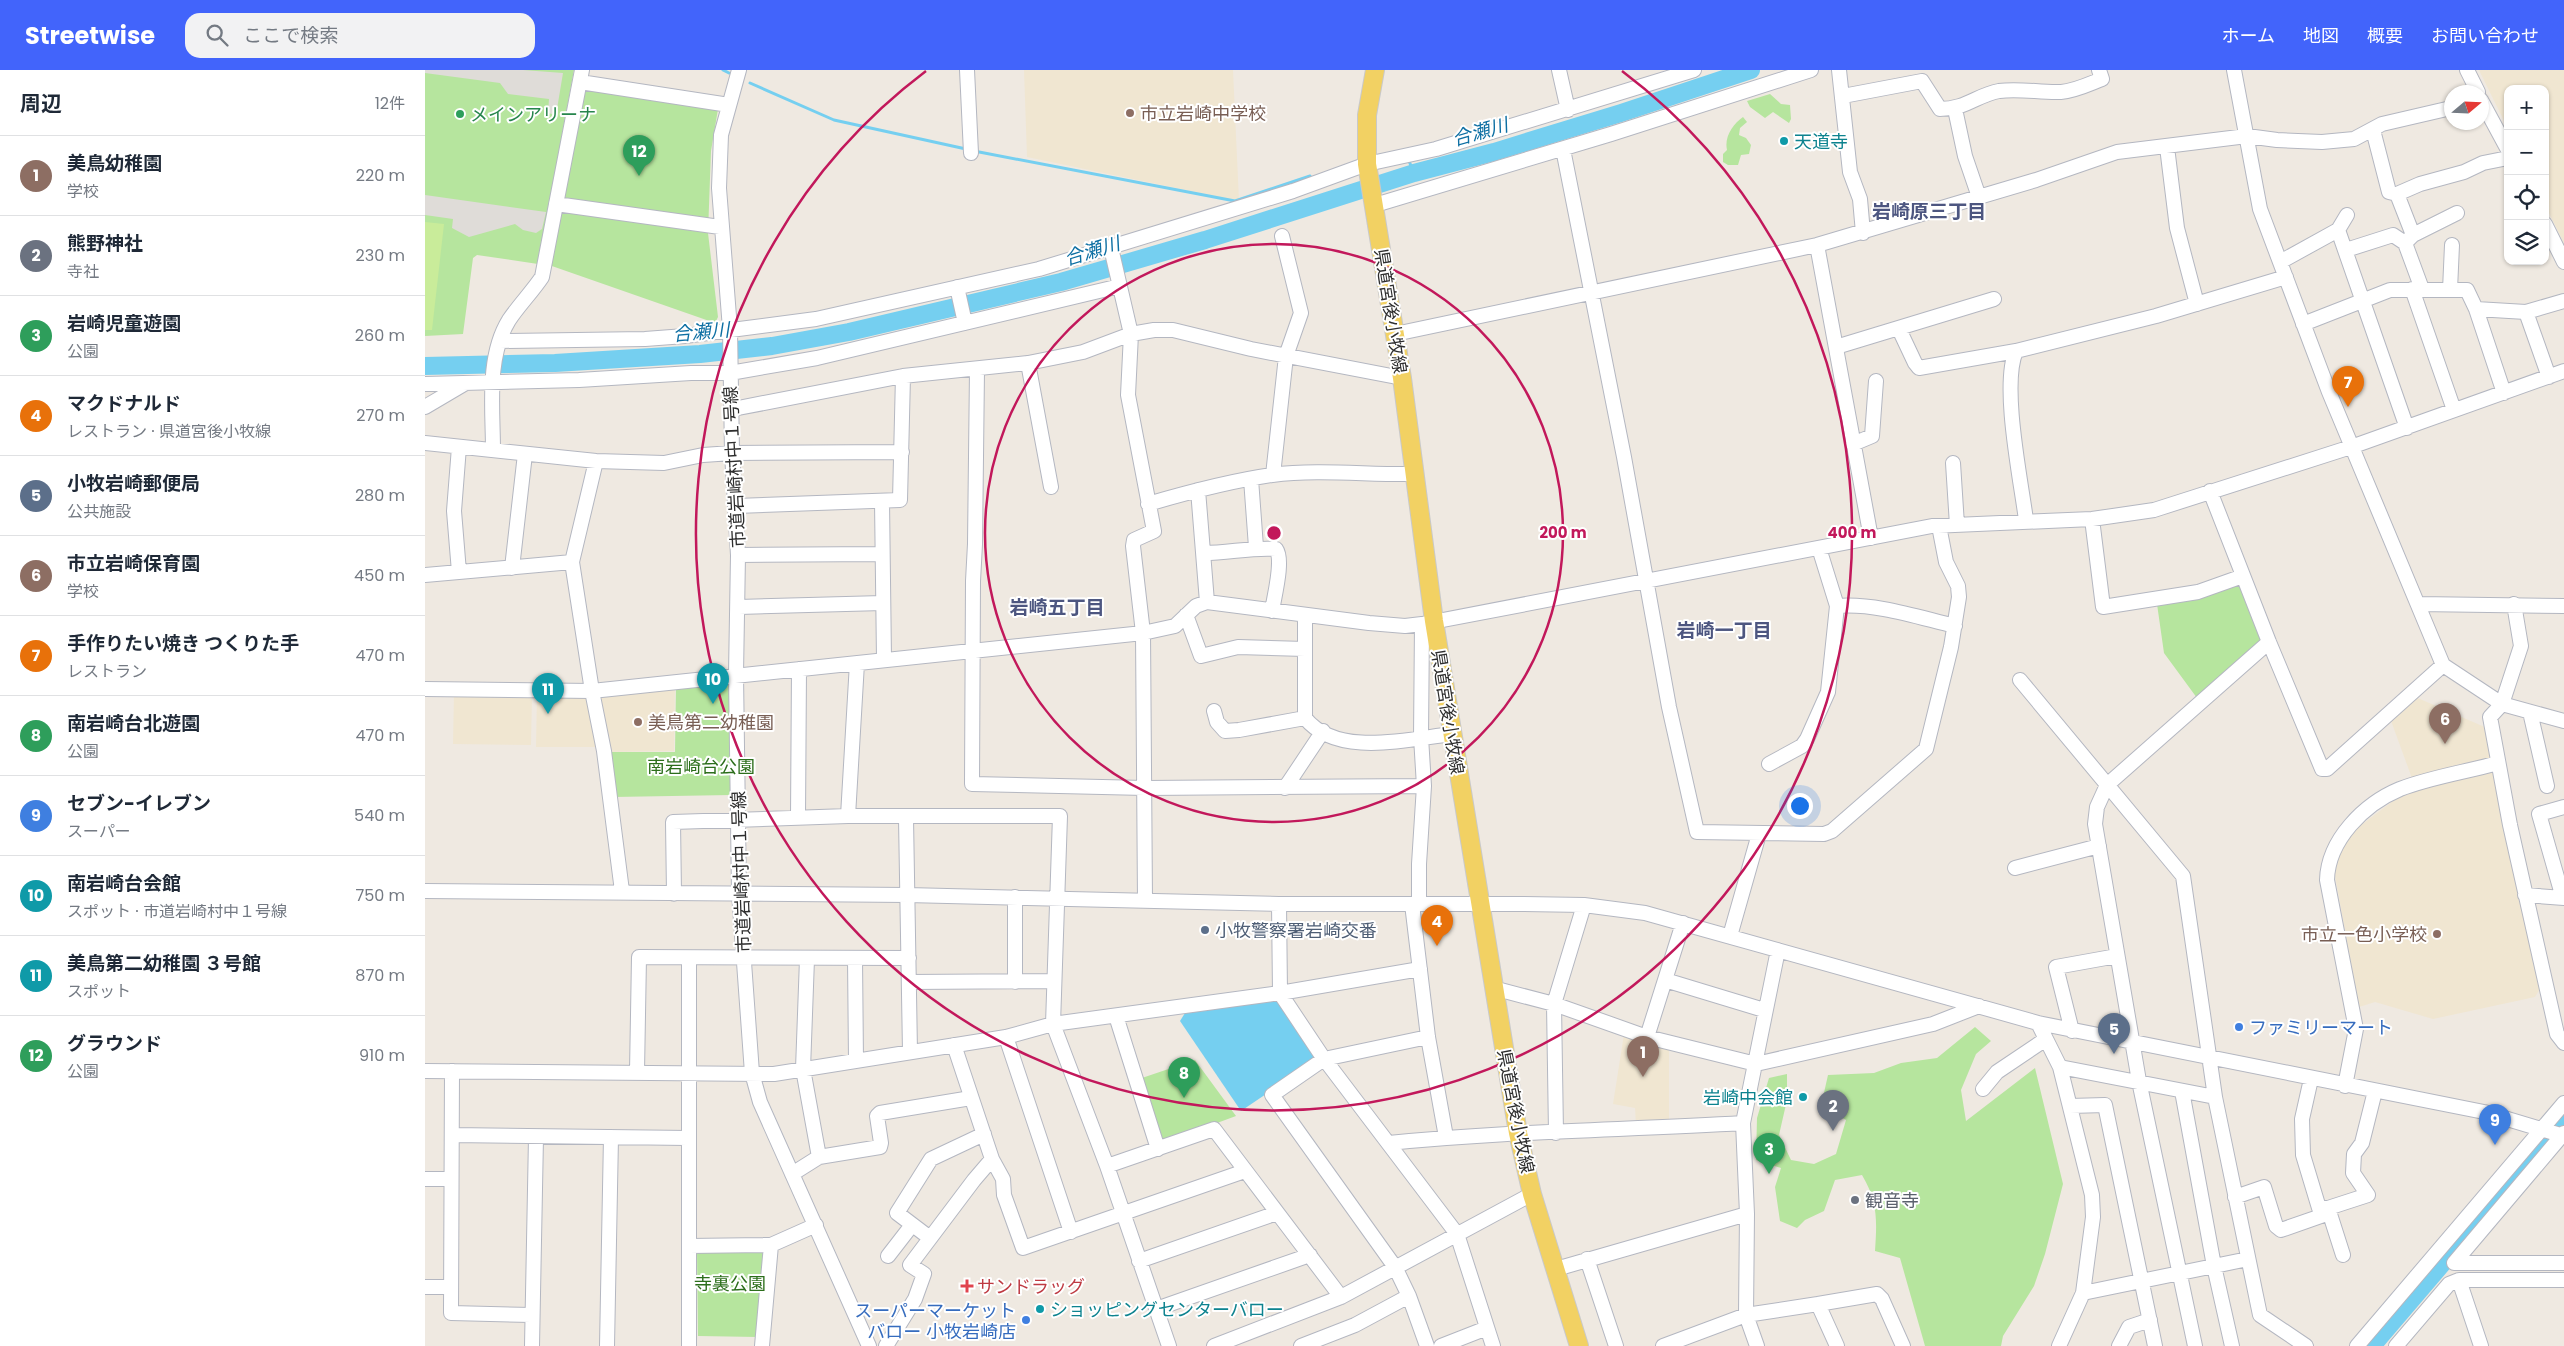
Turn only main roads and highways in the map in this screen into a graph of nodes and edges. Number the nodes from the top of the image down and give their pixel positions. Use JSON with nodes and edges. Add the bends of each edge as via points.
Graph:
{"nodes":[{"id":1,"x":1375,"y":70,"type":"edge"},
{"id":2,"x":1579,"y":1346,"type":"edge"}],
"edges":[{"from":1,"to":2,"type":"main road","name":"県道宮後小牧線","via":[[1367,115],[1368,167],[1415,474],[1428,623],[1452,734],[1518,1133],[1532,1194]]}]}
